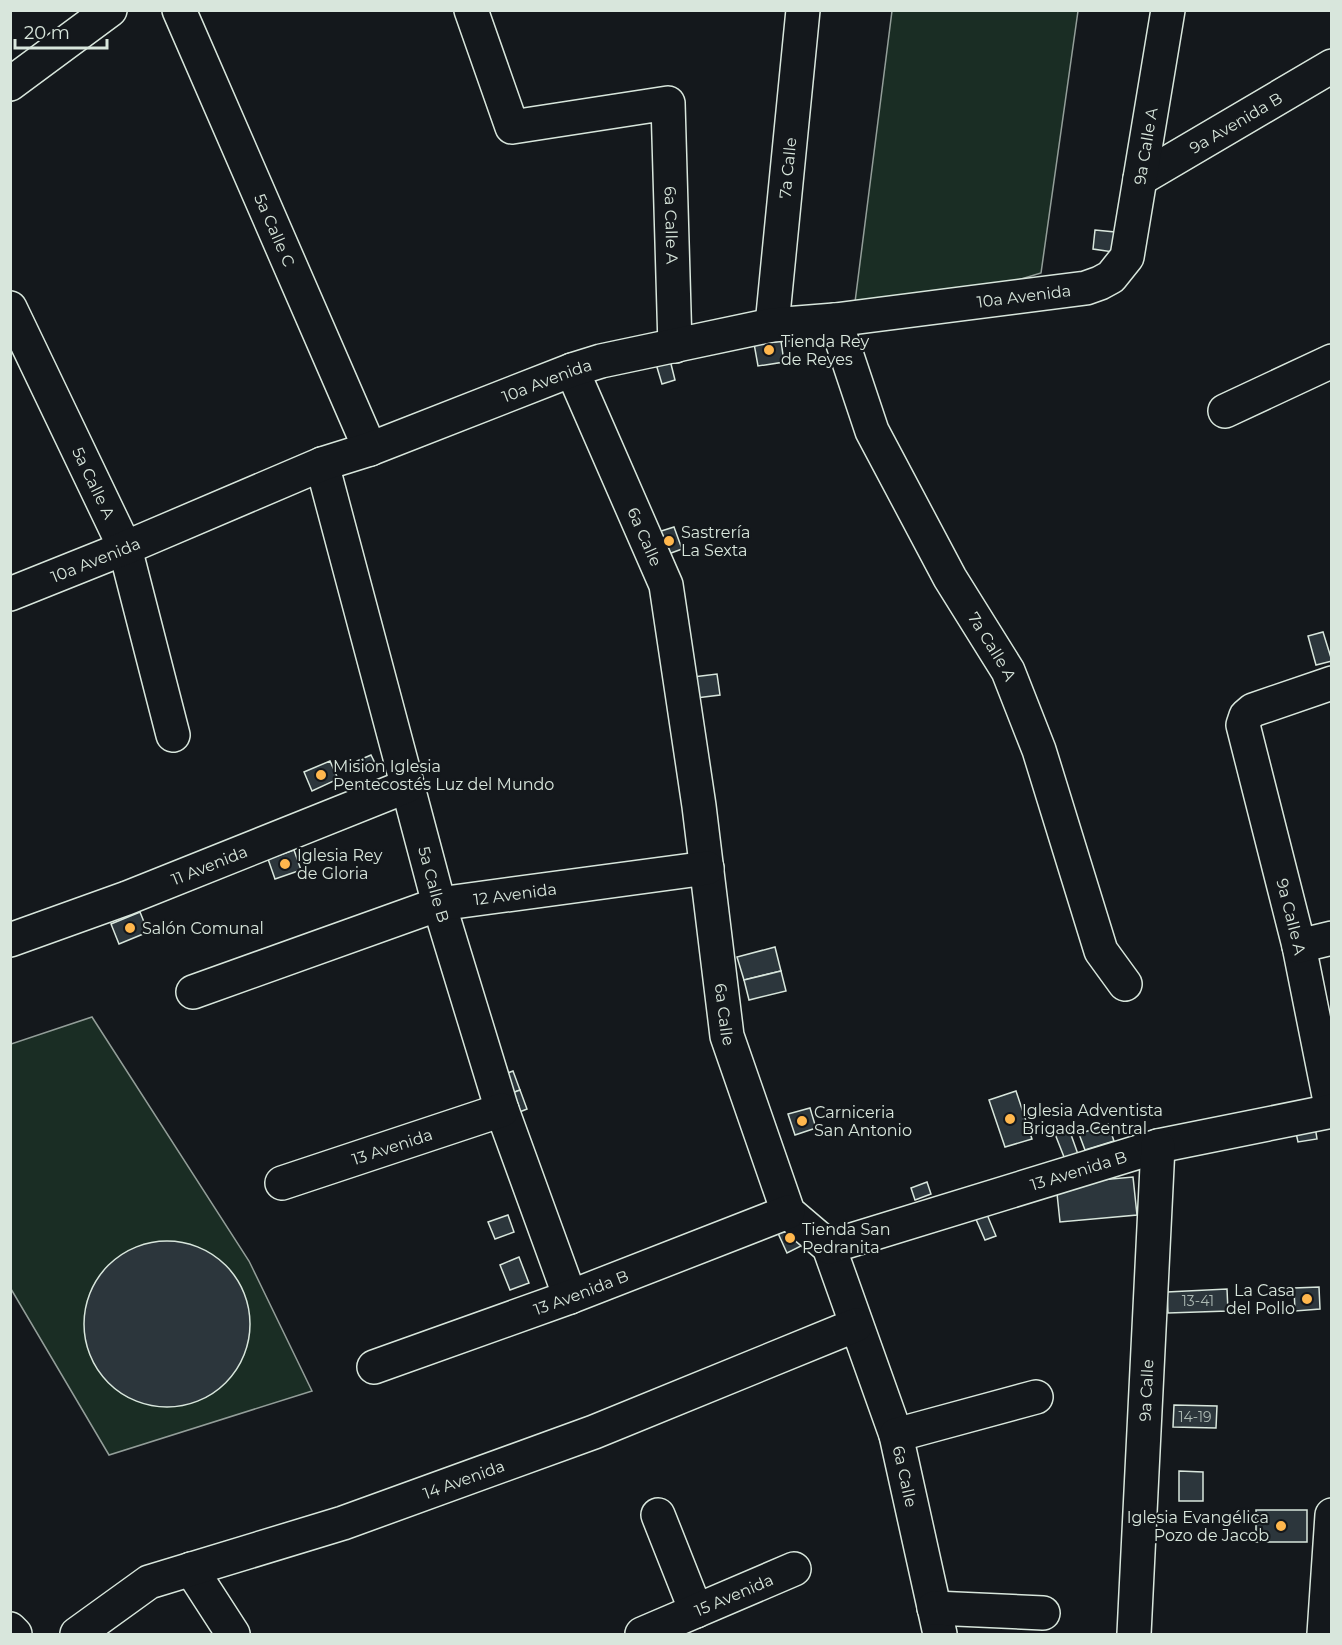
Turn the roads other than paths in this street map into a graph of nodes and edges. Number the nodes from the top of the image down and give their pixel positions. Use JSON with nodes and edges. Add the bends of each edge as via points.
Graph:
{"nodes":[{"id":1,"x":110,"y":10,"type":"edge"},
{"id":2,"x":178,"y":10,"type":"edge"},
{"id":3,"x":471,"y":10,"type":"edge"},
{"id":4,"x":803,"y":10,"type":"edge"},
{"id":5,"x":1168,"y":10,"type":"edge"},
{"id":6,"x":1332,"y":66,"type":"edge"},
{"id":7,"x":10,"y":84,"type":"edge"},
{"id":8,"x":1140,"y":179,"type":"junction"},
{"id":9,"x":1111,"y":277,"type":"joint"},
{"id":10,"x":10,"y":308,"type":"edge"},
{"id":11,"x":835,"y":320,"type":"junction"},
{"id":12,"x":772,"y":325,"type":"junction"},
{"id":13,"x":675,"y":346,"type":"junction"},
{"id":14,"x":1332,"y":361,"type":"edge"},
{"id":15,"x":572,"y":370,"type":"junction"},
{"id":16,"x":1225,"y":411,"type":"dead end"},
{"id":17,"x":370,"y":449,"type":"junction"},
{"id":18,"x":322,"y":464,"type":"junction"},
{"id":19,"x":125,"y":548,"type":"junction"},
{"id":20,"x":10,"y":594,"type":"edge"},
{"id":21,"x":1332,"y":683,"type":"edge"},
{"id":22,"x":173,"y":735,"type":"dead end"},
{"id":23,"x":406,"y":786,"type":"junction"},
{"id":24,"x":707,"y":868,"type":"junction"},
{"id":25,"x":439,"y":904,"type":"junction"},
{"id":26,"x":1332,"y":938,"type":"edge"},
{"id":27,"x":10,"y":940,"type":"edge"},
{"id":28,"x":1299,"y":946,"type":"junction"},
{"id":29,"x":1125,"y":984,"type":"dead end"},
{"id":30,"x":193,"y":992,"type":"dead end"},
{"id":31,"x":502,"y":1110,"type":"junction"},
{"id":32,"x":1332,"y":1111,"type":"edge"},
{"id":33,"x":1158,"y":1146,"type":"junction"},
{"id":34,"x":282,"y":1183,"type":"dead end"},
{"id":35,"x":788,"y":1212,"type":"junction"},
{"id":36,"x":829,"y":1247,"type":"junction"},
{"id":37,"x":570,"y":1297,"type":"junction"},
{"id":38,"x":856,"y":1325,"type":"junction"},
{"id":39,"x":374,"y":1366,"type":"dead end"},
{"id":40,"x":1036,"y":1397,"type":"dead end"},
{"id":41,"x":896,"y":1435,"type":"junction"},
{"id":42,"x":658,"y":1515,"type":"dead end"},
{"id":43,"x":1332,"y":1515,"type":"edge"},
{"id":44,"x":191,"y":1569,"type":"junction"},
{"id":45,"x":794,"y":1569,"type":"dead end"},
{"id":46,"x":696,"y":1611,"type":"junction"},
{"id":47,"x":1043,"y":1613,"type":"dead end"},
{"id":48,"x":937,"y":1621,"type":"edge"},
{"id":49,"x":10,"y":1629,"type":"edge"},
{"id":50,"x":15,"y":1635,"type":"edge"},
{"id":51,"x":77,"y":1635,"type":"edge"},
{"id":52,"x":233,"y":1635,"type":"edge"},
{"id":53,"x":642,"y":1635,"type":"edge"},
{"id":54,"x":1134,"y":1635,"type":"edge"},
{"id":55,"x":1324,"y":1635,"type":"edge"}],
"edges":[{"from":1,"to":7,"type":"street"},
{"from":2,"to":17,"type":"street","name":"5a Calle C"},
{"from":3,"to":13,"type":"street","name":"6a Calle A","via":[[512,127],[668,103]]},
{"from":4,"to":12,"type":"street","name":"7a Calle"},
{"from":5,"to":8,"type":"street","name":"9a Calle A"},
{"from":6,"to":8,"type":"street","name":"9a Avenida B"},
{"from":8,"to":9,"type":"street","name":"9a Calle A","via":[[1127,257]]},
{"from":9,"to":11,"type":"street","name":"10a Avenida","via":[[1086,288]]},
{"from":10,"to":19,"type":"street","name":"5a Calle A"},
{"from":11,"to":12,"type":"street","name":"10a Avenida"},
{"from":11,"to":29,"type":"street","name":"7a Calle A","via":[[872,431],[950,578],[1008,671],[1039,750],[1101,951]]},
{"from":12,"to":13,"type":"street","name":"10a Avenida"},
{"from":13,"to":15,"type":"street","name":"10a Avenida"},
{"from":14,"to":16,"type":"street"},
{"from":15,"to":17,"type":"street","name":"10a Avenida"},
{"from":15,"to":24,"type":"street","name":"6a Calle","via":[[666,585]]},
{"from":17,"to":18,"type":"street","name":"10a Avenida"},
{"from":18,"to":19,"type":"street","name":"10a Avenida"},
{"from":18,"to":23,"type":"street","name":"5a Calle B"},
{"from":19,"to":20,"type":"street","name":"10a Avenida"},
{"from":19,"to":22,"type":"street","name":"5a Calle A"},
{"from":21,"to":28,"type":"street","name":"9a Calle A","via":[[1253,711],[1243,725]]},
{"from":23,"to":25,"type":"street","name":"5a Calle B"},
{"from":23,"to":27,"type":"street","name":"11 Avenida","via":[[127,898]]},
{"from":24,"to":25,"type":"street","name":"12 Avenida"},
{"from":24,"to":35,"type":"street","name":"6a Calle","via":[[727,1036]]},
{"from":25,"to":30,"type":"street","name":"12 Avenida"},
{"from":25,"to":31,"type":"street","name":"5a Calle B"},
{"from":26,"to":28,"type":"street"},
{"from":28,"to":32,"type":"street","name":"9a Calle A"},
{"from":31,"to":34,"type":"street","name":"13 Avenida"},
{"from":31,"to":37,"type":"street","name":"5a Calle B"},
{"from":32,"to":33,"type":"street","name":"13 Avenida B"},
{"from":33,"to":36,"type":"street","name":"13 Avenida B"},
{"from":33,"to":54,"type":"street","name":"9a Calle"},
{"from":35,"to":36,"type":"street"},
{"from":35,"to":37,"type":"street","name":"13 Avenida B"},
{"from":36,"to":38,"type":"street","name":"6a Calle"},
{"from":37,"to":39,"type":"street","name":"13 Avenida B"},
{"from":38,"to":41,"type":"street","name":"6a Calle"},
{"from":38,"to":44,"type":"street","name":"14 Avenida","via":[[594,1432],[343,1523]]},
{"from":40,"to":41,"type":"street"},
{"from":41,"to":48,"type":"street","name":"6a Calle"},
{"from":42,"to":46,"type":"street"},
{"from":43,"to":55,"type":"street"},
{"from":44,"to":51,"type":"street","name":"14 Avenida","via":[[149,1582]]},
{"from":44,"to":52,"type":"street"},
{"from":45,"to":46,"type":"street","name":"15 Avenida"},
{"from":46,"to":53,"type":"street","name":"15 Avenida"},
{"from":47,"to":48,"type":"street"},
{"from":49,"to":50,"type":"street"}]}
